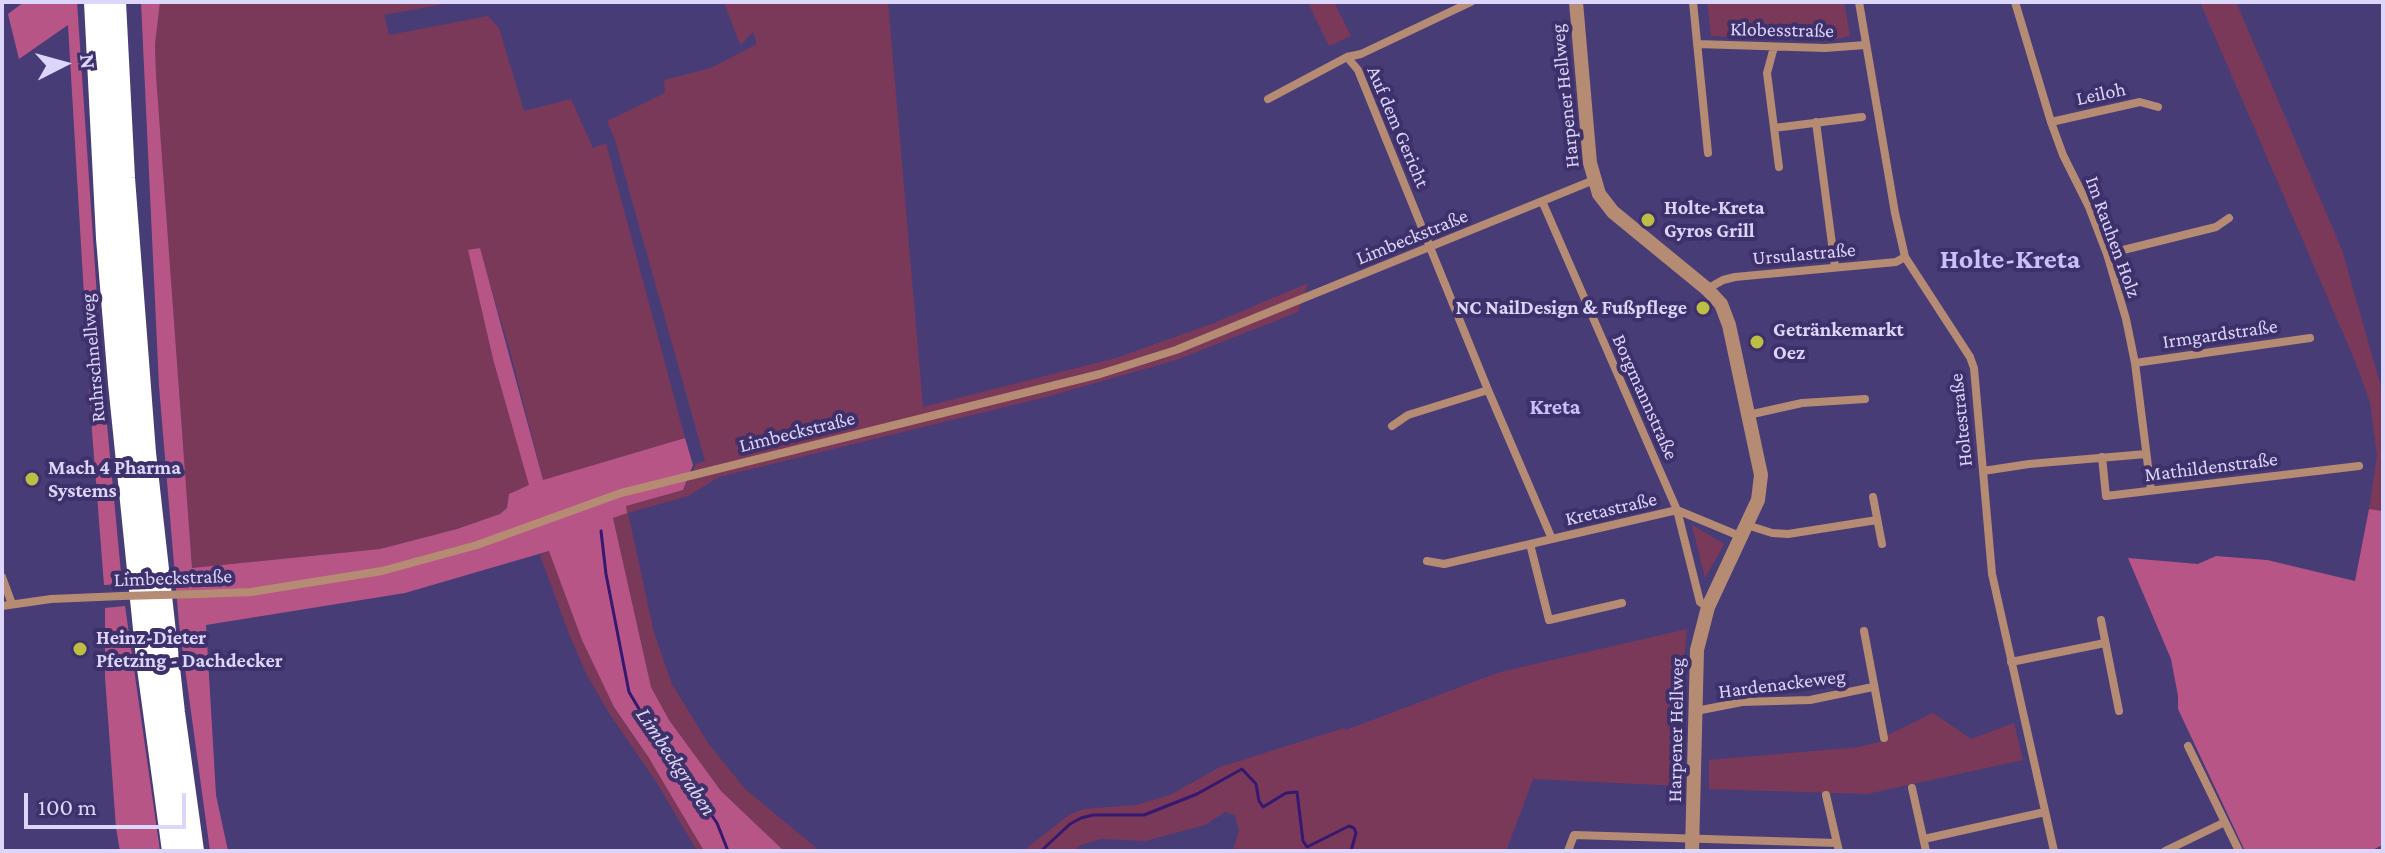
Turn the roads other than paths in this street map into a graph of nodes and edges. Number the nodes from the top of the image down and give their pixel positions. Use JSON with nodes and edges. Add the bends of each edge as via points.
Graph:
{"nodes":[{"id":1,"x":95,"y":2,"type":"edge"},
{"id":2,"x":115,"y":2,"type":"edge"},
{"id":3,"x":1471,"y":2,"type":"edge"},
{"id":4,"x":1576,"y":2,"type":"edge"},
{"id":5,"x":1693,"y":2,"type":"edge"},
{"id":6,"x":1859,"y":2,"type":"edge"},
{"id":7,"x":2015,"y":2,"type":"edge"},
{"id":8,"x":1697,"y":44,"type":"junction"},
{"id":9,"x":1865,"y":45,"type":"junction"},
{"id":10,"x":1774,"y":47,"type":"junction"},
{"id":11,"x":1347,"y":57,"type":"junction"},
{"id":12,"x":1268,"y":99,"type":"dead end"},
{"id":13,"x":2158,"y":107,"type":"dead end"},
{"id":14,"x":1862,"y":117,"type":"dead end"},
{"id":15,"x":1816,"y":122,"type":"junction"},
{"id":16,"x":2051,"y":122,"type":"junction"},
{"id":17,"x":1774,"y":128,"type":"junction"},
{"id":18,"x":1708,"y":153,"type":"dead end"},
{"id":19,"x":1779,"y":167,"type":"dead end"},
{"id":20,"x":1594,"y":180,"type":"junction"},
{"id":21,"x":1542,"y":201,"type":"junction"},
{"id":22,"x":2229,"y":218,"type":"dead end"},
{"id":23,"x":1432,"y":247,"type":"junction"},
{"id":24,"x":2107,"y":254,"type":"junction"},
{"id":25,"x":1905,"y":257,"type":"junction"},
{"id":26,"x":1835,"y":267,"type":"junction"},
{"id":27,"x":1707,"y":289,"type":"junction"},
{"id":28,"x":2310,"y":338,"type":"dead end"},
{"id":29,"x":2135,"y":363,"type":"junction"},
{"id":30,"x":1488,"y":390,"type":"junction"},
{"id":31,"x":1865,"y":399,"type":"dead end"},
{"id":32,"x":1748,"y":415,"type":"junction"},
{"id":33,"x":1392,"y":426,"type":"dead end"},
{"id":34,"x":2146,"y":454,"type":"junction"},
{"id":35,"x":2102,"y":457,"type":"junction"},
{"id":36,"x":2359,"y":466,"type":"dead end"},
{"id":37,"x":1983,"y":471,"type":"junction"},
{"id":38,"x":2151,"y":490,"type":"junction"},
{"id":39,"x":1873,"y":497,"type":"dead end"},
{"id":40,"x":1677,"y":510,"type":"junction"},
{"id":41,"x":1877,"y":520,"type":"junction"},
{"id":42,"x":1744,"y":531,"type":"junction"},
{"id":43,"x":1552,"y":539,"type":"junction"},
{"id":44,"x":1530,"y":544,"type":"junction"},
{"id":45,"x":1882,"y":544,"type":"dead end"},
{"id":46,"x":1427,"y":561,"type":"dead end"},
{"id":47,"x":2,"y":577,"type":"edge"},
{"id":48,"x":1622,"y":603,"type":"dead end"},
{"id":49,"x":7,"y":605,"type":"edge"},
{"id":50,"x":1708,"y":607,"type":"junction"},
{"id":51,"x":2101,"y":620,"type":"dead end"},
{"id":52,"x":1864,"y":631,"type":"dead end"},
{"id":53,"x":2105,"y":643,"type":"junction"},
{"id":54,"x":2011,"y":662,"type":"junction"},
{"id":55,"x":1873,"y":687,"type":"junction"},
{"id":56,"x":1696,"y":711,"type":"junction"},
{"id":57,"x":2119,"y":711,"type":"dead end"},
{"id":58,"x":1884,"y":738,"type":"dead end"},
{"id":59,"x":2188,"y":746,"type":"dead end"},
{"id":60,"x":1912,"y":788,"type":"dead end"},
{"id":61,"x":1826,"y":795,"type":"dead end"},
{"id":62,"x":2045,"y":812,"type":"junction"},
{"id":63,"x":2225,"y":822,"type":"junction"},
{"id":64,"x":1924,"y":839,"type":"junction"},
{"id":65,"x":1748,"y":840,"type":"junction"},
{"id":66,"x":1692,"y":845,"type":"edge"},
{"id":67,"x":1838,"y":847,"type":"edge"},
{"id":68,"x":173,"y":851,"type":"edge"},
{"id":69,"x":193,"y":851,"type":"edge"},
{"id":70,"x":1568,"y":851,"type":"edge"},
{"id":71,"x":1749,"y":851,"type":"edge"},
{"id":72,"x":1926,"y":851,"type":"edge"},
{"id":73,"x":2054,"y":851,"type":"edge"},
{"id":74,"x":2165,"y":851,"type":"edge"},
{"id":75,"x":2239,"y":851,"type":"edge"}],
"edges":[{"from":1,"to":68,"type":"highway","name":"Ruhrschnellweg","via":[[120,397]]},
{"from":2,"to":69,"type":"highway","via":[[144,439]]},
{"from":3,"to":11,"type":"street","name":"Auf dem Gericht"},
{"from":4,"to":20,"type":"street","name":"Harpener Hellweg"},
{"from":5,"to":8,"type":"street"},
{"from":6,"to":9,"type":"street","name":"Holtestraße"},
{"from":7,"to":16,"type":"street","name":"Im Rauhen Holz"},
{"from":8,"to":10,"type":"street","name":"Klobesstraße"},
{"from":8,"to":18,"type":"street"},
{"from":9,"to":10,"type":"street","name":"Klobesstraße"},
{"from":9,"to":25,"type":"street","name":"Holtestraße"},
{"from":10,"to":17,"type":"street","via":[[1767,73]]},
{"from":11,"to":12,"type":"street","name":"Auf dem Gericht"},
{"from":11,"to":23,"type":"street","name":"Auf dem Gericht","via":[[1358,70]]},
{"from":13,"to":16,"type":"street","name":"Leiloh","via":[[2140,102]]},
{"from":14,"to":15,"type":"street"},
{"from":15,"to":17,"type":"street"},
{"from":15,"to":26,"type":"street"},
{"from":16,"to":24,"type":"street","name":"Im Rauhen Holz"},
{"from":17,"to":19,"type":"street"},
{"from":20,"to":21,"type":"street","name":"Limbeckstraße"},
{"from":20,"to":27,"type":"street","name":"Harpener Hellweg","via":[[1613,212]]},
{"from":21,"to":23,"type":"street","name":"Limbeckstraße"},
{"from":21,"to":40,"type":"street","name":"Borgmannstraße"},
{"from":22,"to":24,"type":"street","via":[[2216,227]]},
{"from":23,"to":30,"type":"street","name":"Auf dem Gericht"},
{"from":23,"to":49,"type":"street","name":"Limbeckstraße","bridge":true,"via":[[1176,350],[1100,374],[621,493],[477,545],[382,571],[276,589]]},
{"from":24,"to":29,"type":"street","name":"Im Rauhen Holz"},
{"from":25,"to":26,"type":"street","name":"Ursulastraße"},
{"from":25,"to":37,"type":"street","name":"Holtestraße","via":[[1970,357]]},
{"from":26,"to":27,"type":"street","name":"Ursulastraße","via":[[1735,277]]},
{"from":27,"to":32,"type":"street","name":"Harpener Hellweg","via":[[1721,304],[1729,325]]},
{"from":28,"to":29,"type":"street","name":"Irmgardstraße"},
{"from":29,"to":34,"type":"street","name":"Im Rauhen Holz"},
{"from":30,"to":33,"type":"street","via":[[1408,415]]},
{"from":30,"to":43,"type":"street","name":"Auf dem Gericht"},
{"from":31,"to":32,"type":"street","via":[[1802,403]]},
{"from":32,"to":42,"type":"street","name":"Harpener Hellweg","via":[[1761,475],[1758,500]]},
{"from":34,"to":35,"type":"street","name":"Mathildenstraße"},
{"from":34,"to":38,"type":"street","name":"Im Rauhen Holz"},
{"from":35,"to":37,"type":"street","name":"Mathildenstraße"},
{"from":35,"to":38,"type":"street","name":"Mathildenstraße","via":[[2106,496]]},
{"from":36,"to":38,"type":"street","name":"Mathildenstraße"},
{"from":37,"to":54,"type":"street","name":"Holtestraße","via":[[1992,574]]},
{"from":39,"to":41,"type":"street"},
{"from":40,"to":42,"type":"street","name":"Kretastraße"},
{"from":40,"to":43,"type":"street","name":"Kretastraße"},
{"from":40,"to":50,"type":"street","name":"Borgmannstraße","via":[[1700,602]]},
{"from":41,"to":42,"type":"street","via":[[1788,534]]},
{"from":41,"to":45,"type":"street"},
{"from":42,"to":50,"type":"street","name":"Harpener Hellweg"},
{"from":43,"to":44,"type":"street","name":"Kretastraße"},
{"from":44,"to":46,"type":"street","name":"Kretastraße","via":[[1444,564]]},
{"from":44,"to":48,"type":"street","via":[[1549,620]]},
{"from":47,"to":49,"type":"street","name":"Limbeckstraße"},
{"from":50,"to":56,"type":"street","name":"Harpener Hellweg","via":[[1697,650]]},
{"from":51,"to":53,"type":"street"},
{"from":52,"to":55,"type":"street","name":"Hardenackeweg"},
{"from":53,"to":54,"type":"street"},
{"from":53,"to":57,"type":"street"},
{"from":54,"to":62,"type":"street","name":"Holtestraße"},
{"from":55,"to":56,"type":"street","name":"Hardenackeweg","via":[[1810,700],[1742,702]]},
{"from":55,"to":58,"type":"street","name":"Hardenackeweg"},
{"from":56,"to":66,"type":"street","name":"Harpener Hellweg"},
{"from":59,"to":63,"type":"street"},
{"from":60,"to":64,"type":"street"},
{"from":61,"to":67,"type":"street"},
{"from":62,"to":64,"type":"street"},
{"from":62,"to":73,"type":"street","name":"Holtestraße"},
{"from":63,"to":74,"type":"street"},
{"from":63,"to":75,"type":"street"},
{"from":64,"to":72,"type":"street"},
{"from":65,"to":66,"type":"street"},
{"from":65,"to":67,"type":"street"},
{"from":65,"to":71,"type":"street"},
{"from":66,"to":70,"type":"street","via":[[1574,835]]}]}
